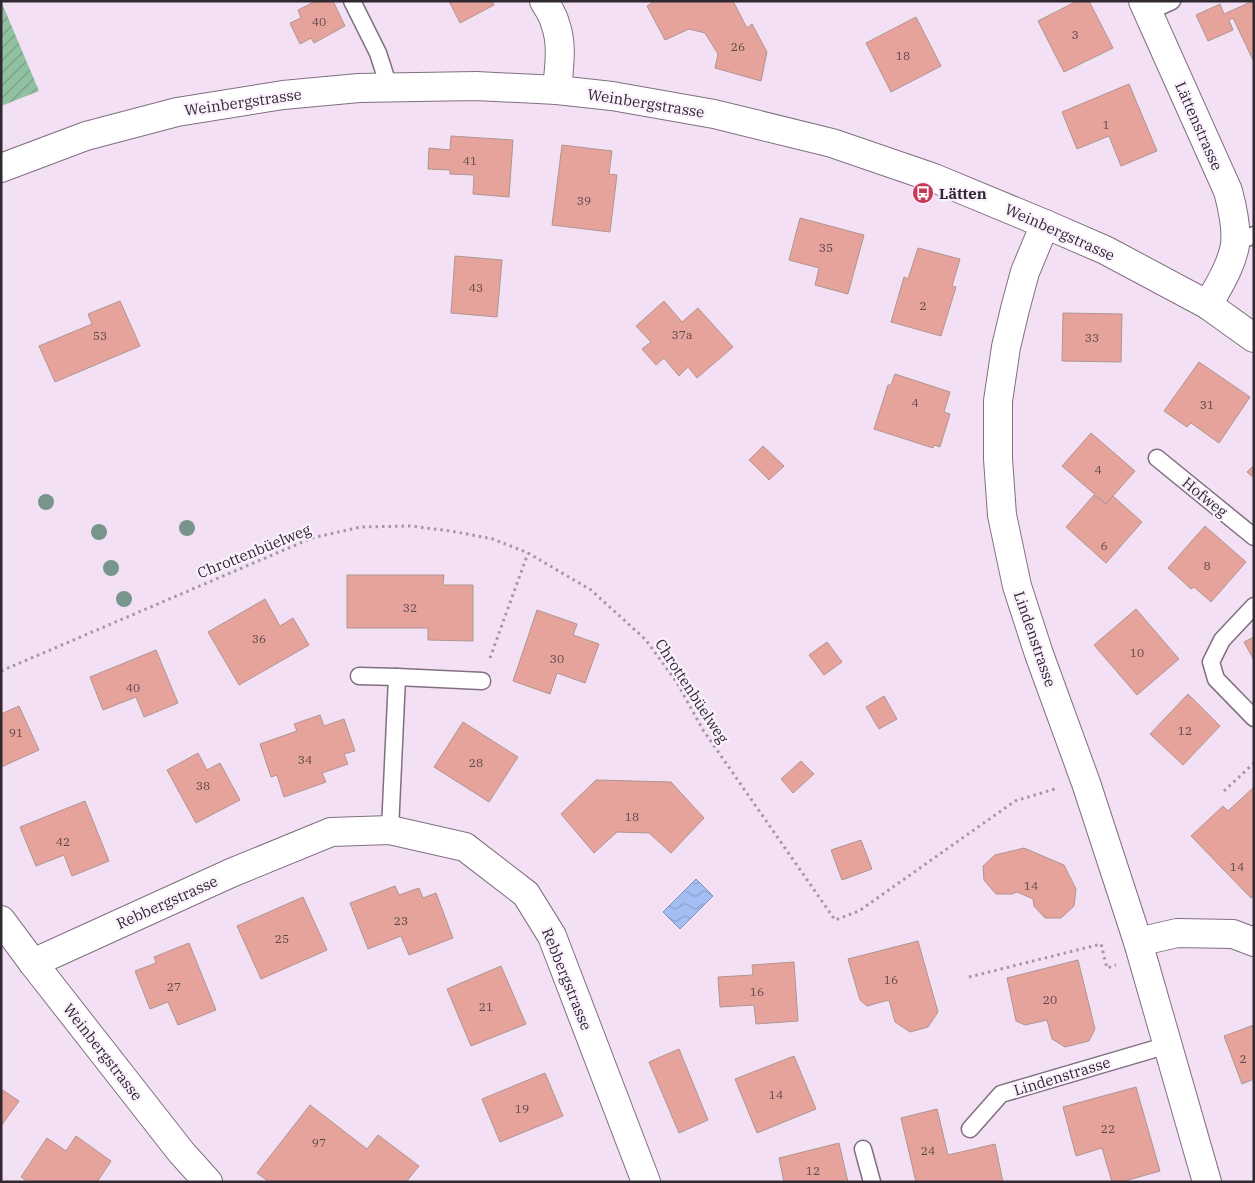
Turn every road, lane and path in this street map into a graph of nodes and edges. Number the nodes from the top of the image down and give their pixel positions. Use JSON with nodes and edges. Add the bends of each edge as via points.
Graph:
{"nodes":[{"id":1,"x":352,"y":1,"type":"edge"},
{"id":2,"x":544,"y":1,"type":"edge"},
{"id":3,"x":1154,"y":5,"type":"edge"},
{"id":4,"x":389,"y":88,"type":"junction"},
{"id":5,"x":556,"y":90,"type":"junction"},
{"id":6,"x":1,"y":168,"type":"edge"},
{"id":7,"x":1045,"y":224,"type":"junction"},
{"id":8,"x":1244,"y":239,"type":"edge"},
{"id":9,"x":1208,"y":305,"type":"junction"},
{"id":10,"x":1254,"y":338,"type":"edge"},
{"id":11,"x":1157,"y":458,"type":"dead end"},
{"id":12,"x":1254,"y":537,"type":"edge"},
{"id":13,"x":528,"y":553,"type":"junction"},
{"id":14,"x":1254,"y":606,"type":"edge"},
{"id":15,"x":1,"y":671,"type":"edge"},
{"id":16,"x":359,"y":676,"type":"dead end"},
{"id":17,"x":397,"y":677,"type":"junction"},
{"id":18,"x":482,"y":681,"type":"joint"},
{"id":19,"x":1254,"y":718,"type":"edge"},
{"id":20,"x":1254,"y":763,"type":"edge"},
{"id":21,"x":1086,"y":783,"type":"junction"},
{"id":22,"x":1224,"y":792,"type":"dead end"},
{"id":23,"x":390,"y":830,"type":"junction"},
{"id":24,"x":1,"y":920,"type":"edge"},
{"id":25,"x":1138,"y":942,"type":"junction"},
{"id":26,"x":1254,"y":942,"type":"edge"},
{"id":27,"x":33,"y":963,"type":"junction"},
{"id":28,"x":1107,"y":968,"type":"dead end"},
{"id":29,"x":969,"y":977,"type":"dead end"},
{"id":30,"x":1168,"y":1045,"type":"junction"},
{"id":31,"x":970,"y":1129,"type":"dead end"},
{"id":32,"x":863,"y":1149,"type":"dead end"},
{"id":33,"x":208,"y":1182,"type":"edge"},
{"id":34,"x":646,"y":1182,"type":"edge"},
{"id":35,"x":872,"y":1182,"type":"edge"},
{"id":36,"x":1207,"y":1182,"type":"edge"}],
"edges":[{"from":1,"to":4,"type":"lane","via":[[378,53]]},
{"from":2,"to":5,"type":"street","via":[[560,41]]},
{"from":3,"to":8,"type":"street","name":"Lättenstrasse"},
{"from":4,"to":5,"type":"street","name":"Weinbergstrasse","via":[[476,86]]},
{"from":4,"to":6,"type":"street","name":"Weinbergstrasse","via":[[283,95],[177,112],[86,136]]},
{"from":5,"to":7,"type":"street","name":"Weinbergstrasse","via":[[714,114],[832,143],[934,178]]},
{"from":7,"to":9,"type":"street","name":"Weinbergstrasse","via":[[1105,250]]},
{"from":7,"to":21,"type":"street","name":"Lindenstrasse","via":[[1025,272],[1015,309],[998,401],[1002,515],[1017,586]]},
{"from":8,"to":9,"type":"street","name":"Lättenstrasse"},
{"from":9,"to":10,"type":"street","name":"Weinbergstrasse"},
{"from":11,"to":12,"type":"lane","name":"Hofweg"},
{"from":13,"to":15,"type":"path","name":"Chrottenbüelweg","via":[[493,539],[451,531],[410,526],[361,527],[312,538]]},
{"from":13,"to":18,"type":"path"},
{"from":13,"to":21,"type":"path","name":"Chrottenbüelweg","via":[[591,590],[645,639],[676,681],[703,730],[835,920],[858,911],[1015,801]]},
{"from":14,"to":19,"type":"lane","via":[[1222,640],[1211,662],[1216,679]]},
{"from":16,"to":17,"type":"lane"},
{"from":17,"to":18,"type":"lane"},
{"from":17,"to":23,"type":"lane"},
{"from":20,"to":22,"type":"path"},
{"from":21,"to":25,"type":"street","name":"Lindenstrasse"},
{"from":23,"to":27,"type":"street","name":"Rebbergstrasse","via":[[331,832],[231,873]]},
{"from":23,"to":34,"type":"street","name":"Rebbergstrasse","via":[[465,848],[526,894],[552,936]]},
{"from":24,"to":27,"type":"street","name":"Weinbergstrasse"},
{"from":25,"to":26,"type":"street","via":[[1177,933],[1234,934]]},
{"from":25,"to":30,"type":"street","name":"Lindenstrasse"},
{"from":27,"to":33,"type":"street","name":"Weinbergstrasse"},
{"from":28,"to":29,"type":"path","via":[[1101,944]]},
{"from":30,"to":31,"type":"lane","name":"Lindenstrasse","via":[[1001,1094]]},
{"from":30,"to":36,"type":"street","name":"Lindenstrasse"},
{"from":32,"to":35,"type":"lane"}]}
